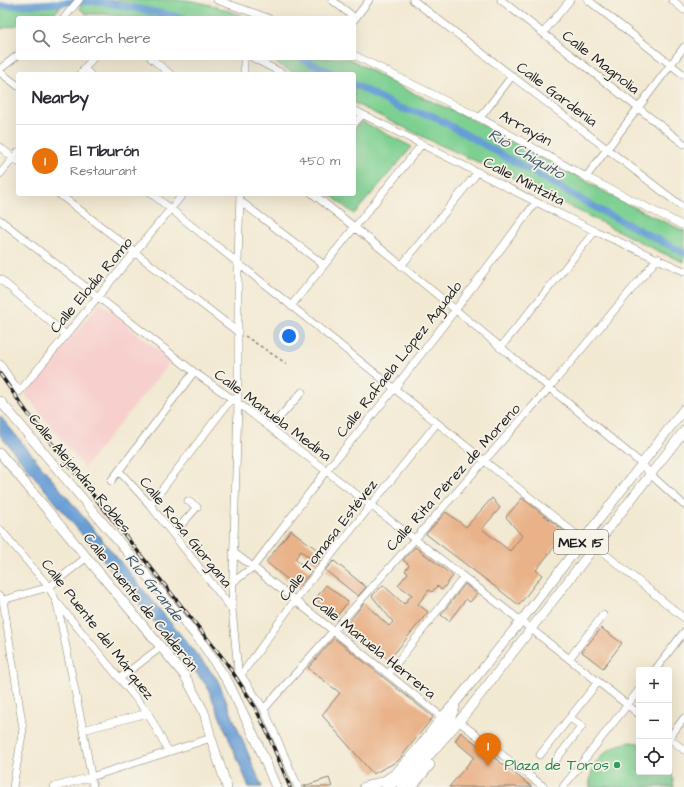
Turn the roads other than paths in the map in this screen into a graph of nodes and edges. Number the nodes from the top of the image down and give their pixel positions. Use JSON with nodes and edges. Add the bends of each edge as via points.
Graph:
{"nodes":[{"id":1,"x":79,"y":0,"type":"edge"},
{"id":2,"x":217,"y":0,"type":"edge"},
{"id":3,"x":332,"y":0,"type":"edge"},
{"id":4,"x":369,"y":0,"type":"edge"},
{"id":5,"x":413,"y":0,"type":"edge"},
{"id":6,"x":501,"y":0,"type":"edge"},
{"id":7,"x":570,"y":0,"type":"edge"},
{"id":8,"x":588,"y":0,"type":"edge"},
{"id":9,"x":672,"y":0,"type":"edge"},
{"id":10,"x":684,"y":10,"type":"edge"},
{"id":11,"x":68,"y":16,"type":"edge"},
{"id":12,"x":262,"y":16,"type":"edge"},
{"id":13,"x":351,"y":16,"type":"edge"},
{"id":14,"x":356,"y":18,"type":"edge"},
{"id":15,"x":543,"y":33,"type":"junction"},
{"id":16,"x":684,"y":47,"type":"edge"},
{"id":17,"x":16,"y":56,"type":"edge"},
{"id":18,"x":356,"y":56,"type":"edge"},
{"id":19,"x":91,"y":60,"type":"edge"},
{"id":20,"x":153,"y":60,"type":"edge"},
{"id":21,"x":244,"y":60,"type":"edge"},
{"id":22,"x":257,"y":60,"type":"edge"},
{"id":23,"x":670,"y":65,"type":"junction"},
{"id":24,"x":0,"y":69,"type":"edge"},
{"id":25,"x":82,"y":71,"type":"edge"},
{"id":26,"x":0,"y":72,"type":"edge"},
{"id":27,"x":168,"y":72,"type":"edge"},
{"id":28,"x":244,"y":72,"type":"edge"},
{"id":29,"x":280,"y":72,"type":"edge"},
{"id":30,"x":684,"y":75,"type":"edge"},
{"id":31,"x":512,"y":76,"type":"junction"},
{"id":32,"x":16,"y":84,"type":"edge"},
{"id":33,"x":638,"y":107,"type":"junction"},
{"id":34,"x":356,"y":111,"type":"edge"},
{"id":35,"x":362,"y":115,"type":"junction"},
{"id":36,"x":480,"y":118,"type":"junction"},
{"id":37,"x":356,"y":122,"type":"edge"},
{"id":38,"x":422,"y":144,"type":"junction"},
{"id":39,"x":684,"y":144,"type":"edge"},
{"id":40,"x":0,"y":147,"type":"edge"},
{"id":41,"x":607,"y":148,"type":"junction"},
{"id":42,"x":16,"y":160,"type":"edge"},
{"id":43,"x":478,"y":172,"type":"junction"},
{"id":44,"x":0,"y":174,"type":"edge"},
{"id":45,"x":586,"y":176,"type":"junction"},
{"id":46,"x":62,"y":196,"type":"edge"},
{"id":47,"x":155,"y":196,"type":"edge"},
{"id":48,"x":181,"y":196,"type":"edge"},
{"id":49,"x":315,"y":196,"type":"edge"},
{"id":50,"x":240,"y":197,"type":"edge"},
{"id":51,"x":536,"y":202,"type":"junction"},
{"id":52,"x":684,"y":208,"type":"edge"},
{"id":53,"x":171,"y":209,"type":"junction"},
{"id":54,"x":0,"y":220,"type":"edge"},
{"id":55,"x":684,"y":226,"type":"edge"},
{"id":56,"x":354,"y":227,"type":"junction"},
{"id":57,"x":595,"y":231,"type":"junction"},
{"id":58,"x":135,"y":253,"type":"junction"},
{"id":59,"x":658,"y":258,"type":"junction"},
{"id":60,"x":238,"y":262,"type":"junction"},
{"id":61,"x":324,"y":265,"type":"junction"},
{"id":62,"x":401,"y":266,"type":"junction"},
{"id":63,"x":684,"y":271,"type":"edge"},
{"id":64,"x":0,"y":279,"type":"edge"},
{"id":65,"x":98,"y":297,"type":"junction"},
{"id":66,"x":291,"y":306,"type":"junction"},
{"id":67,"x":456,"y":309,"type":"junction"},
{"id":68,"x":238,"y":332,"type":"junction"},
{"id":69,"x":66,"y":335,"type":"junction"},
{"id":70,"x":500,"y":348,"type":"junction"},
{"id":71,"x":0,"y":364,"type":"edge"},
{"id":72,"x":194,"y":372,"type":"junction"},
{"id":73,"x":549,"y":388,"type":"junction"},
{"id":74,"x":394,"y":389,"type":"junction"},
{"id":75,"x":302,"y":392,"type":"dead end"},
{"id":76,"x":0,"y":401,"type":"edge"},
{"id":77,"x":235,"y":401,"type":"junction"},
{"id":78,"x":684,"y":409,"type":"edge"},
{"id":79,"x":437,"y":423,"type":"junction"},
{"id":80,"x":270,"y":428,"type":"junction"},
{"id":81,"x":684,"y":431,"type":"edge"},
{"id":82,"x":0,"y":453,"type":"edge"},
{"id":83,"x":485,"y":461,"type":"junction"},
{"id":84,"x":642,"y":464,"type":"junction"},
{"id":85,"x":119,"y":471,"type":"junction"},
{"id":86,"x":326,"y":471,"type":"junction"},
{"id":87,"x":650,"y":474,"type":"junction"},
{"id":88,"x":111,"y":481,"type":"dead end"},
{"id":89,"x":188,"y":501,"type":"dead end"},
{"id":90,"x":150,"y":505,"type":"junction"},
{"id":91,"x":684,"y":505,"type":"edge"},
{"id":92,"x":371,"y":506,"type":"junction"},
{"id":93,"x":0,"y":528,"type":"edge"},
{"id":94,"x":173,"y":534,"type":"junction"},
{"id":95,"x":415,"y":539,"type":"junction"},
{"id":96,"x":583,"y":540,"type":"junction"},
{"id":97,"x":594,"y":546,"type":"junction"},
{"id":98,"x":233,"y":552,"type":"junction"},
{"id":99,"x":87,"y":557,"type":"junction"},
{"id":100,"x":253,"y":567,"type":"junction"},
{"id":101,"x":464,"y":577,"type":"junction"},
{"id":102,"x":232,"y":583,"type":"junction"},
{"id":103,"x":49,"y":587,"type":"junction"},
{"id":104,"x":2,"y":598,"type":"edge"},
{"id":105,"x":56,"y":600,"type":"junction"},
{"id":106,"x":295,"y":600,"type":"junction"},
{"id":107,"x":232,"y":609,"type":"junction"},
{"id":108,"x":603,"y":615,"type":"dead end"},
{"id":109,"x":684,"y":618,"type":"edge"},
{"id":110,"x":521,"y":621,"type":"junction"},
{"id":111,"x":531,"y":630,"type":"junction"},
{"id":112,"x":334,"y":631,"type":"junction"},
{"id":113,"x":684,"y":632,"type":"edge"},
{"id":114,"x":161,"y":647,"type":"junction"},
{"id":115,"x":569,"y":659,"type":"junction"},
{"id":116,"x":657,"y":667,"type":"edge"},
{"id":117,"x":240,"y":673,"type":"junction"},
{"id":118,"x":388,"y":674,"type":"junction"},
{"id":119,"x":120,"y":678,"type":"junction"},
{"id":120,"x":598,"y":682,"type":"junction"},
{"id":121,"x":636,"y":694,"type":"edge"},
{"id":122,"x":456,"y":702,"type":"junction"},
{"id":123,"x":627,"y":705,"type":"junction"},
{"id":124,"x":264,"y":709,"type":"junction"},
{"id":125,"x":636,"y":712,"type":"edge"},
{"id":126,"x":148,"y":713,"type":"junction"},
{"id":127,"x":466,"y":713,"type":"junction"},
{"id":128,"x":442,"y":717,"type":"junction"},
{"id":129,"x":570,"y":718,"type":"junction"},
{"id":130,"x":684,"y":718,"type":"edge"},
{"id":131,"x":462,"y":724,"type":"junction"},
{"id":132,"x":83,"y":730,"type":"junction"},
{"id":133,"x":672,"y":734,"type":"edge"},
{"id":134,"x":211,"y":738,"type":"junction"},
{"id":135,"x":670,"y":739,"type":"edge"},
{"id":136,"x":684,"y":750,"type":"edge"},
{"id":137,"x":168,"y":751,"type":"junction"},
{"id":138,"x":540,"y":755,"type":"dead end"},
{"id":139,"x":417,"y":765,"type":"junction"},
{"id":140,"x":552,"y":765,"type":"dead end"},
{"id":141,"x":91,"y":777,"type":"junction"},
{"id":142,"x":373,"y":786,"type":"edge"},
{"id":143,"x":13,"y":787,"type":"edge"},
{"id":144,"x":54,"y":787,"type":"edge"},
{"id":145,"x":93,"y":787,"type":"edge"},
{"id":146,"x":227,"y":787,"type":"edge"},
{"id":147,"x":276,"y":787,"type":"edge"},
{"id":148,"x":298,"y":787,"type":"edge"},
{"id":149,"x":386,"y":787,"type":"edge"},
{"id":150,"x":402,"y":787,"type":"edge"},
{"id":151,"x":412,"y":787,"type":"edge"},
{"id":152,"x":544,"y":787,"type":"edge"},
{"id":153,"x":563,"y":787,"type":"edge"}],
"edges":[{"from":1,"to":11,"type":"street"},
{"from":2,"to":12,"type":"street"},
{"from":3,"to":13,"type":"street"},
{"from":4,"to":14,"type":"street"},
{"from":5,"to":31,"type":"street","name":"Calle Gardenia"},
{"from":6,"to":15,"type":"street","name":"Calle Magnolia"},
{"from":7,"to":15,"type":"street"},
{"from":8,"to":23,"type":"street"},
{"from":9,"to":10,"type":"street"},
{"from":15,"to":33,"type":"street","name":"Calle Magnolia"},
{"from":16,"to":23,"type":"street"},
{"from":17,"to":24,"type":"street"},
{"from":18,"to":36,"type":"street","name":"Arrayán"},
{"from":19,"to":25,"type":"street"},
{"from":20,"to":27,"type":"street"},
{"from":21,"to":28,"type":"street"},
{"from":22,"to":29,"type":"street"},
{"from":23,"to":30,"type":"street"},
{"from":23,"to":33,"type":"street"},
{"from":26,"to":32,"type":"street"},
{"from":31,"to":36,"type":"street"},
{"from":31,"to":41,"type":"street","name":"Calle Gardenia"},
{"from":33,"to":39,"type":"street","name":"Calle Magnolia"},
{"from":33,"to":41,"type":"street"},
{"from":34,"to":35,"type":"street","name":"Calle Mintzita"},
{"from":35,"to":37,"type":"street"},
{"from":35,"to":38,"type":"street","name":"Calle Mintzita"},
{"from":36,"to":45,"type":"street","name":"Arrayán"},
{"from":38,"to":43,"type":"street","name":"Calle Mintzita"},
{"from":38,"to":56,"type":"street"},
{"from":40,"to":42,"type":"street"},
{"from":41,"to":45,"type":"street"},
{"from":41,"to":52,"type":"street","name":"Calle Gardenia"},
{"from":42,"to":44,"type":"street"},
{"from":43,"to":51,"type":"street","name":"Calle Mintzita"},
{"from":43,"to":62,"type":"street"},
{"from":45,"to":55,"type":"street","name":"Arrayán"},
{"from":46,"to":58,"type":"street"},
{"from":47,"to":53,"type":"street"},
{"from":48,"to":53,"type":"street","name":"Calle Elodia Romo"},
{"from":49,"to":56,"type":"street"},
{"from":50,"to":60,"type":"street"},
{"from":50,"to":61,"type":"street"},
{"from":51,"to":57,"type":"street","name":"Calle Mintzita"},
{"from":51,"to":67,"type":"street","name":"Calle Rafaela López Aguado"},
{"from":53,"to":58,"type":"street","name":"Calle Elodia Romo"},
{"from":53,"to":60,"type":"street"},
{"from":54,"to":65,"type":"street","name":"Calle Manuela Medina"},
{"from":56,"to":61,"type":"street"},
{"from":56,"to":62,"type":"street"},
{"from":57,"to":59,"type":"street","name":"Calle Mintzita"},
{"from":57,"to":70,"type":"street"},
{"from":58,"to":65,"type":"street","name":"Calle Elodia Romo"},
{"from":58,"to":68,"type":"street"},
{"from":59,"to":63,"type":"street","name":"Calle Mintzita"},
{"from":59,"to":73,"type":"street","name":"Calle Rita Pérez de Moreno"},
{"from":60,"to":66,"type":"street"},
{"from":60,"to":68,"type":"street"},
{"from":61,"to":66,"type":"street"},
{"from":62,"to":67,"type":"street"},
{"from":64,"to":69,"type":"street"},
{"from":65,"to":69,"type":"street","name":"Calle Elodia Romo"},
{"from":65,"to":72,"type":"street","name":"Calle Manuela Medina"},
{"from":66,"to":74,"type":"street"},
{"from":67,"to":70,"type":"street"},
{"from":67,"to":74,"type":"street","name":"Calle Rafaela López Aguado"},
{"from":68,"to":77,"type":"street"},
{"from":69,"to":71,"type":"street","name":"Calle Elodia Romo","via":[[18,392]]},
{"from":70,"to":73,"type":"street"},
{"from":72,"to":77,"type":"street","name":"Calle Manuela Medina"},
{"from":72,"to":85,"type":"street"},
{"from":73,"to":83,"type":"street","name":"Calle Rita Pérez de Moreno"},
{"from":73,"to":84,"type":"street"},
{"from":74,"to":79,"type":"street"},
{"from":74,"to":86,"type":"street","name":"Calle Rafaela López Aguado"},
{"from":75,"to":80,"type":"street"},
{"from":76,"to":147,"type":"main road","name":"Calle Alejandra Robles","via":[[202,643],[228,682]]},
{"from":77,"to":80,"type":"street","name":"Calle Manuela Medina"},
{"from":77,"to":90,"type":"street"},
{"from":77,"to":98,"type":"street"},
{"from":78,"to":84,"type":"main road","number":"MEX 15"},
{"from":79,"to":83,"type":"street"},
{"from":79,"to":92,"type":"street","name":"Calle Tomasa Estévez"},
{"from":80,"to":86,"type":"street","name":"Calle Manuela Medina"},
{"from":81,"to":87,"type":"main road","number":"MEX 15"},
{"from":82,"to":99,"type":"main road","name":"Calle Puente de Calderón"},
{"from":83,"to":95,"type":"street","name":"Calle Rita Pérez de Moreno"},
{"from":83,"to":96,"type":"street"},
{"from":84,"to":87,"type":"street"},
{"from":84,"to":96,"type":"main road","number":"MEX 15"},
{"from":85,"to":88,"type":"street"},
{"from":85,"to":90,"type":"street","name":"Calle Rosa Giorgana"},
{"from":86,"to":92,"type":"street","name":"Calle Manuela Medina"},
{"from":86,"to":100,"type":"street","name":"Calle Rafaela López Aguado"},
{"from":87,"to":91,"type":"street"},
{"from":87,"to":97,"type":"main road","number":"MEX 15"},
{"from":89,"to":94,"type":"street","via":[[197,507]]},
{"from":90,"to":94,"type":"street","name":"Calle Rosa Giorgana"},
{"from":92,"to":95,"type":"street","name":"Calle Manuela Medina"},
{"from":92,"to":106,"type":"street","name":"Calle Tomasa Estévez"},
{"from":93,"to":103,"type":"street","name":"Calle Puente del Márquez"},
{"from":94,"to":107,"type":"street","name":"Calle Rosa Giorgana"},
{"from":95,"to":101,"type":"street","name":"Calle Manuela Medina"},
{"from":95,"to":112,"type":"street","name":"Calle Rita Pérez de Moreno"},
{"from":96,"to":97,"type":"street"},
{"from":96,"to":110,"type":"main road","number":"MEX 15"},
{"from":97,"to":109,"type":"street"},
{"from":97,"to":111,"type":"main road","number":"MEX 15"},
{"from":98,"to":100,"type":"street","name":"Calle Manuela Herrera"},
{"from":98,"to":102,"type":"street"},
{"from":99,"to":103,"type":"street"},
{"from":99,"to":114,"type":"main road","name":"Calle Puente de Calderón"},
{"from":100,"to":102,"type":"street","name":"Calle Rafaela López Aguado"},
{"from":100,"to":106,"type":"street","name":"Calle Manuela Herrera"},
{"from":101,"to":110,"type":"street","name":"Calle Manuela Medina"},
{"from":101,"to":118,"type":"street"},
{"from":102,"to":107,"type":"street"},
{"from":103,"to":104,"type":"street"},
{"from":103,"to":105,"type":"street","name":"Calle Puente del Márquez"},
{"from":104,"to":143,"type":"street","via":[[23,728]]},
{"from":105,"to":119,"type":"street","name":"Calle Puente del Márquez"},
{"from":105,"to":132,"type":"street"},
{"from":106,"to":112,"type":"street","name":"Calle Manuela Herrera"},
{"from":106,"to":117,"type":"street","name":"Calle Tomasa Estévez"},
{"from":107,"to":117,"type":"street"},
{"from":108,"to":115,"type":"street"},
{"from":110,"to":111,"type":"street","name":"Calle Manuela Medina"},
{"from":110,"to":122,"type":"main road","number":"MEX 15"},
{"from":111,"to":115,"type":"street","name":"Calle Manuela Medina"},
{"from":111,"to":127,"type":"main road","number":"MEX 15"},
{"from":112,"to":118,"type":"street","name":"Calle Manuela Herrera"},
{"from":112,"to":124,"type":"street","name":"Calle Rita Pérez de Moreno"},
{"from":113,"to":116,"type":"street"},
{"from":114,"to":119,"type":"street"},
{"from":114,"to":134,"type":"main road","name":"Calle Puente de Calderón","via":[[185,676],[196,695]]},
{"from":115,"to":120,"type":"street","name":"Calle Manuela Medina"},
{"from":117,"to":124,"type":"street"},
{"from":118,"to":128,"type":"street","name":"Calle Manuela Herrera"},
{"from":119,"to":126,"type":"street","name":"Calle Puente del Márquez"},
{"from":120,"to":123,"type":"street","name":"Calle Manuela Medina"},
{"from":120,"to":129,"type":"street"},
{"from":121,"to":123,"type":"street"},
{"from":122,"to":128,"type":"main road"},
{"from":122,"to":139,"type":"main road","number":"MEX 15","via":[[451,717]]},
{"from":123,"to":125,"type":"street","name":"Calle Manuela Medina"},
{"from":123,"to":153,"type":"street"},
{"from":124,"to":148,"type":"street"},
{"from":126,"to":132,"type":"street"},
{"from":126,"to":137,"type":"street","name":"Calle Puente del Márquez"},
{"from":127,"to":131,"type":"main road"},
{"from":127,"to":139,"type":"main road","number":"MEX 15"},
{"from":128,"to":142,"type":"main road","via":[[396,773]]},
{"from":129,"to":138,"type":"street"},
{"from":129,"to":140,"type":"street","via":[[582,726]]},
{"from":130,"to":133,"type":"street"},
{"from":131,"to":151,"type":"main road"},
{"from":131,"to":152,"type":"street"},
{"from":132,"to":141,"type":"street"},
{"from":134,"to":137,"type":"street"},
{"from":134,"to":146,"type":"main road","name":"Calle Puente de Calderón"},
{"from":135,"to":136,"type":"street"},
{"from":137,"to":141,"type":"street"},
{"from":139,"to":149,"type":"main road","number":"MEX 15"},
{"from":139,"to":150,"type":"main road","number":"MEX 15"},
{"from":141,"to":144,"type":"street"},
{"from":141,"to":145,"type":"street"}]}
